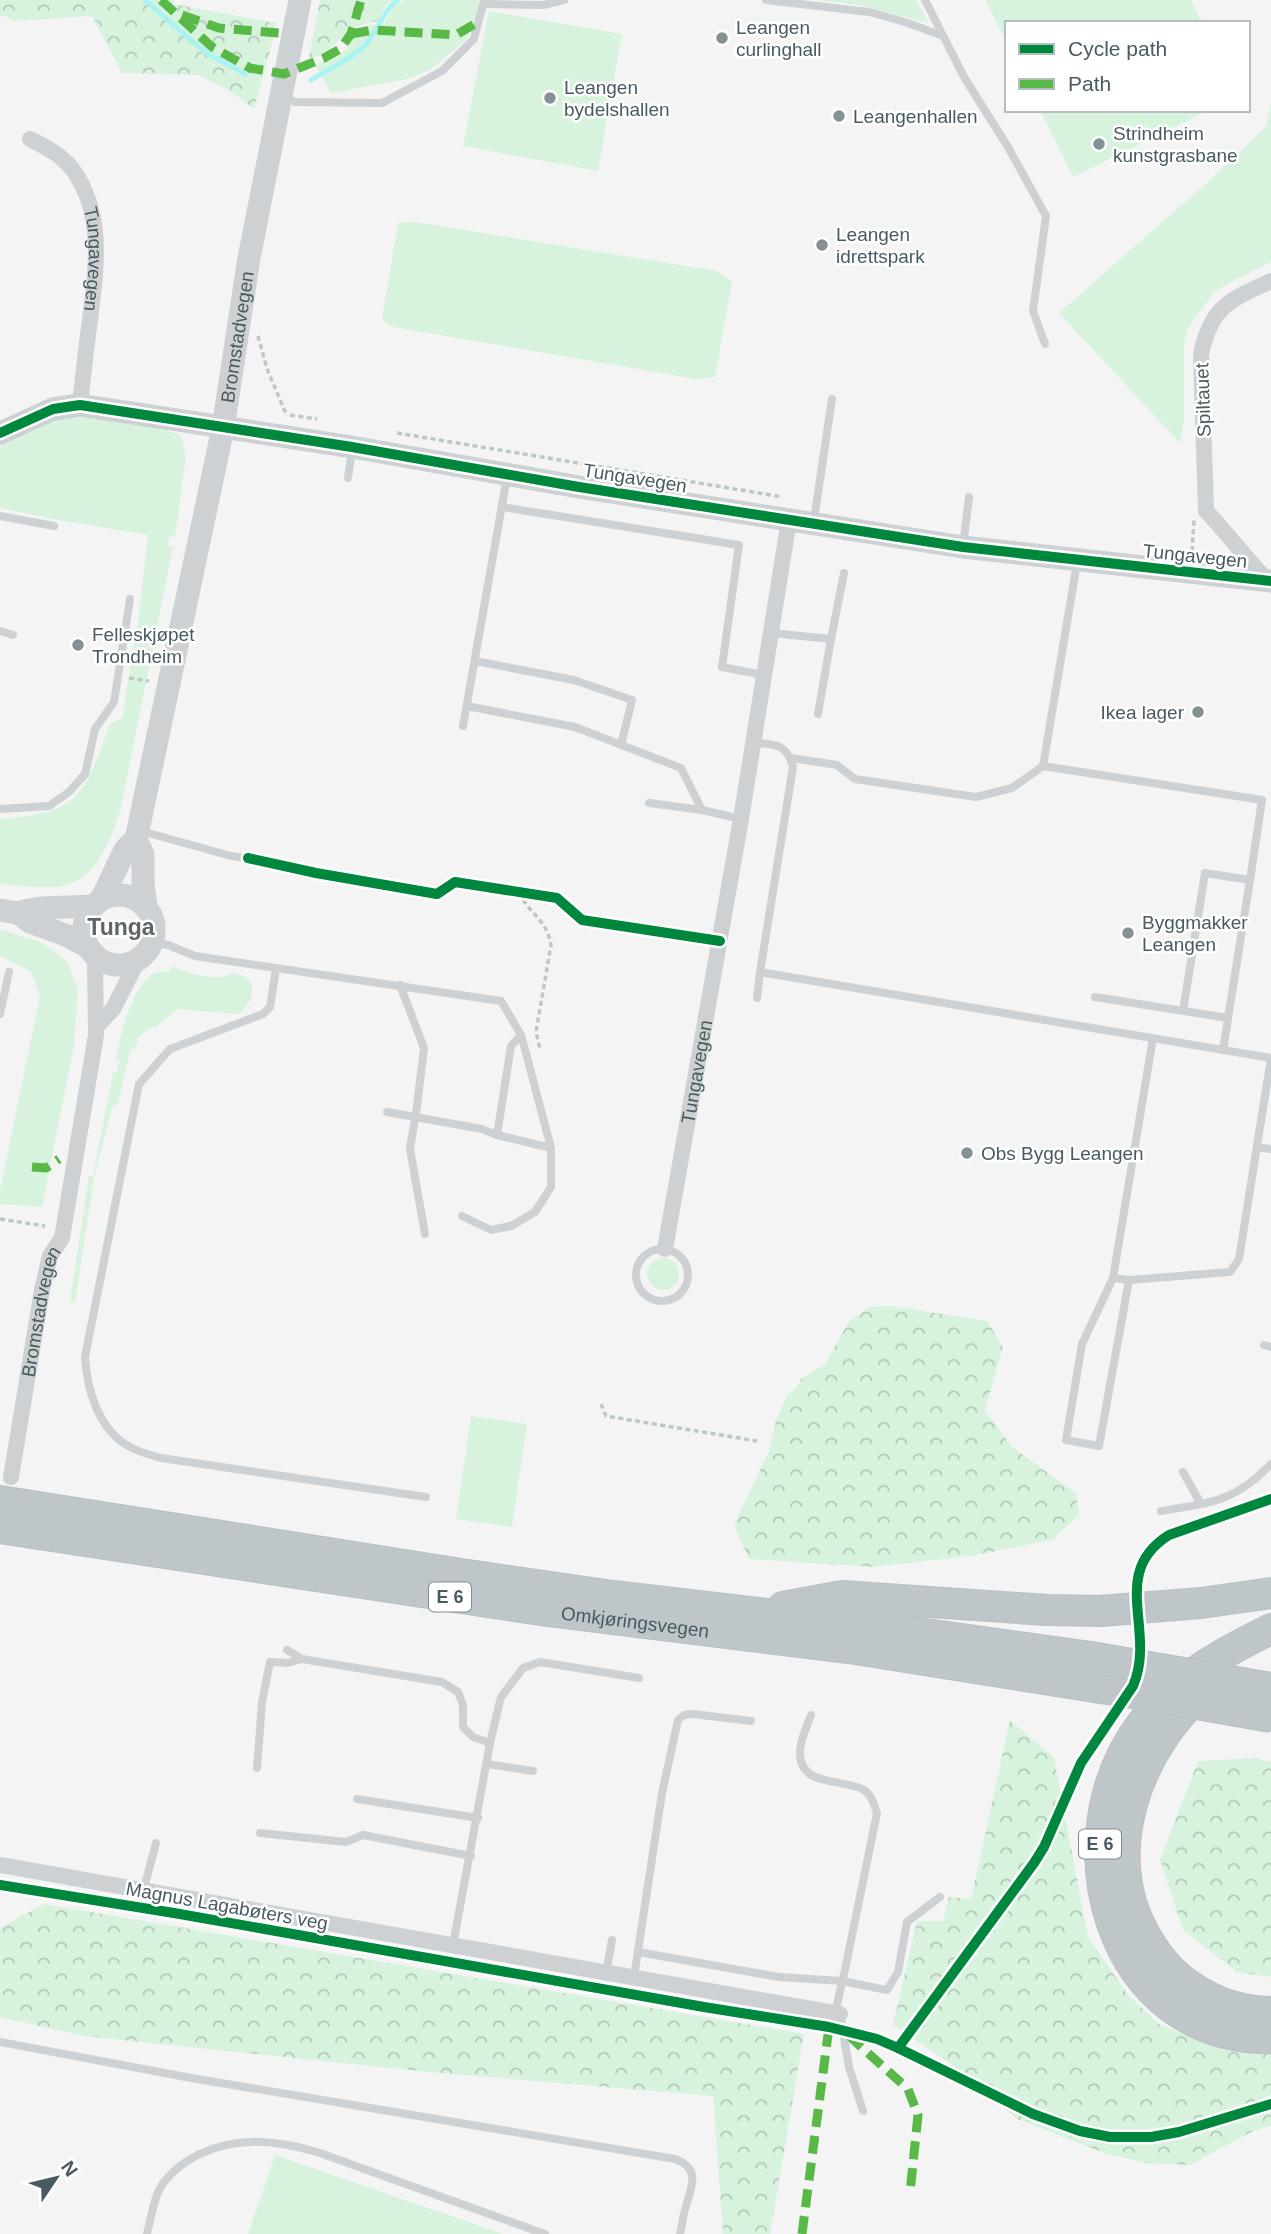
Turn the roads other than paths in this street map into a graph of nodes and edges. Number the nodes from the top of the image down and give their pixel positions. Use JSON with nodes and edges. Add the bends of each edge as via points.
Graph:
{"nodes":[{"id":1,"x":300,"y":0,"type":"edge"},
{"id":2,"x":564,"y":0,"type":"edge"},
{"id":3,"x":766,"y":0,"type":"edge"},
{"id":4,"x":925,"y":0,"type":"edge"},
{"id":5,"x":943,"y":36,"type":"junction"},
{"id":6,"x":281,"y":94,"type":"junction"},
{"id":7,"x":30,"y":139,"type":"dead end"},
{"id":8,"x":1271,"y":281,"type":"edge"},
{"id":9,"x":1045,"y":344,"type":"dead end"},
{"id":10,"x":832,"y":399,"type":"dead end"},
{"id":11,"x":80,"y":405,"type":"junction"},
{"id":12,"x":223,"y":428,"type":"junction"},
{"id":13,"x":0,"y":433,"type":"edge"},
{"id":14,"x":352,"y":447,"type":"junction"},
{"id":15,"x":507,"y":474,"type":"junction"},
{"id":16,"x":348,"y":478,"type":"dead end"},
{"id":17,"x":969,"y":497,"type":"dead end"},
{"id":18,"x":502,"y":507,"type":"junction"},
{"id":19,"x":816,"y":513,"type":"junction"},
{"id":20,"x":0,"y":516,"type":"edge"},
{"id":21,"x":789,"y":520,"type":"junction"},
{"id":22,"x":54,"y":526,"type":"dead end"},
{"id":23,"x":962,"y":547,"type":"junction"},
{"id":24,"x":1077,"y":561,"type":"junction"},
{"id":25,"x":844,"y":573,"type":"dead end"},
{"id":26,"x":1270,"y":581,"type":"edge"},
{"id":27,"x":130,"y":598,"type":"dead end"},
{"id":28,"x":0,"y":631,"type":"edge"},
{"id":29,"x":771,"y":633,"type":"junction"},
{"id":30,"x":13,"y":635,"type":"dead end"},
{"id":31,"x":831,"y":639,"type":"junction"},
{"id":32,"x":475,"y":661,"type":"junction"},
{"id":33,"x":764,"y":675,"type":"junction"},
{"id":34,"x":467,"y":706,"type":"junction"},
{"id":35,"x":818,"y":714,"type":"dead end"},
{"id":36,"x":463,"y":726,"type":"dead end"},
{"id":37,"x":753,"y":742,"type":"junction"},
{"id":38,"x":621,"y":745,"type":"junction"},
{"id":39,"x":791,"y":758,"type":"junction"},
{"id":40,"x":1043,"y":766,"type":"junction"},
{"id":41,"x":649,"y":803,"type":"dead end"},
{"id":42,"x":0,"y":809,"type":"edge"},
{"id":43,"x":702,"y":810,"type":"junction"},
{"id":44,"x":741,"y":819,"type":"junction"},
{"id":45,"x":137,"y":834,"type":"junction"},
{"id":46,"x":248,"y":858,"type":"dead end"},
{"id":47,"x":1250,"y":880,"type":"junction"},
{"id":48,"x":97,"y":902,"type":"junction"},
{"id":49,"x":146,"y":907,"type":"junction"},
{"id":50,"x":9,"y":911,"type":"edge"},
{"id":51,"x":153,"y":942,"type":"junction"},
{"id":52,"x":92,"y":952,"type":"junction"},
{"id":53,"x":138,"y":960,"type":"junction"},
{"id":54,"x":276,"y":969,"type":"junction"},
{"id":55,"x":9,"y":972,"type":"dead end"},
{"id":56,"x":760,"y":972,"type":"junction"},
{"id":57,"x":400,"y":985,"type":"junction"},
{"id":58,"x":1095,"y":997,"type":"dead end"},
{"id":59,"x":757,"y":999,"type":"dead end"},
{"id":60,"x":1183,"y":1011,"type":"junction"},
{"id":61,"x":0,"y":1014,"type":"edge"},
{"id":62,"x":1228,"y":1018,"type":"junction"},
{"id":63,"x":97,"y":1026,"type":"junction"},
{"id":64,"x":521,"y":1035,"type":"junction"},
{"id":65,"x":1153,"y":1038,"type":"junction"},
{"id":66,"x":1223,"y":1050,"type":"junction"},
{"id":67,"x":387,"y":1112,"type":"dead end"},
{"id":68,"x":497,"y":1135,"type":"junction"},
{"id":69,"x":1257,"y":1147,"type":"junction"},
{"id":70,"x":551,"y":1148,"type":"junction"},
{"id":71,"x":1271,"y":1149,"type":"edge"},
{"id":72,"x":463,"y":1216,"type":"dead end"},
{"id":73,"x":425,"y":1234,"type":"dead end"},
{"id":74,"x":666,"y":1249,"type":"junction"},
{"id":75,"x":1113,"y":1278,"type":"junction"},
{"id":76,"x":1129,"y":1280,"type":"junction"},
{"id":77,"x":1271,"y":1464,"type":"edge"},
{"id":78,"x":1183,"y":1472,"type":"dead end"},
{"id":79,"x":6,"y":1489,"type":"edge"},
{"id":80,"x":426,"y":1497,"type":"dead end"},
{"id":81,"x":1201,"y":1504,"type":"junction"},
{"id":82,"x":1161,"y":1511,"type":"dead end"},
{"id":83,"x":0,"y":1528,"type":"edge"},
{"id":84,"x":1271,"y":1593,"type":"edge"},
{"id":85,"x":752,"y":1613,"type":"junction"},
{"id":86,"x":1271,"y":1629,"type":"edge"},
{"id":87,"x":287,"y":1650,"type":"dead end"},
{"id":88,"x":1271,"y":1650,"type":"edge"},
{"id":89,"x":302,"y":1659,"type":"junction"},
{"id":90,"x":639,"y":1678,"type":"dead end"},
{"id":91,"x":1271,"y":1688,"type":"edge"},
{"id":92,"x":811,"y":1715,"type":"dead end"},
{"id":93,"x":1271,"y":1717,"type":"edge"},
{"id":94,"x":751,"y":1721,"type":"dead end"},
{"id":95,"x":490,"y":1743,"type":"junction"},
{"id":96,"x":487,"y":1763,"type":"junction"},
{"id":97,"x":257,"y":1769,"type":"dead end"},
{"id":98,"x":533,"y":1772,"type":"dead end"},
{"id":99,"x":356,"y":1799,"type":"dead end"},
{"id":100,"x":478,"y":1818,"type":"junction"},
{"id":101,"x":260,"y":1833,"type":"dead end"},
{"id":102,"x":156,"y":1843,"type":"dead end"},
{"id":103,"x":471,"y":1856,"type":"junction"},
{"id":104,"x":0,"y":1865,"type":"edge"},
{"id":105,"x":143,"y":1892,"type":"junction"},
{"id":106,"x":940,"y":1897,"type":"dead end"},
{"id":107,"x":612,"y":1940,"type":"dead end"},
{"id":108,"x":453,"y":1945,"type":"junction"},
{"id":109,"x":638,"y":1952,"type":"junction"},
{"id":110,"x":606,"y":1973,"type":"junction"},
{"id":111,"x":634,"y":1977,"type":"junction"},
{"id":112,"x":842,"y":1981,"type":"junction"},
{"id":113,"x":1271,"y":2012,"type":"edge"},
{"id":114,"x":837,"y":2013,"type":"junction"},
{"id":115,"x":1271,"y":2039,"type":"edge"},
{"id":116,"x":0,"y":2042,"type":"edge"},
{"id":117,"x":863,"y":2111,"type":"dead end"},
{"id":118,"x":147,"y":2234,"type":"edge"},
{"id":119,"x":545,"y":2234,"type":"edge"},
{"id":120,"x":680,"y":2234,"type":"edge"}],
"edges":[{"from":1,"to":6,"type":"street","name":"Bromstadvegen"},
{"from":2,"to":6,"type":"lane","via":[[543,5],[483,4],[474,39],[442,71],[382,103],[295,102]]},
{"from":3,"to":5,"type":"lane","via":[[869,12]]},
{"from":4,"to":5,"type":"lane"},
{"from":5,"to":9,"type":"lane","via":[[1046,216],[1033,311]]},
{"from":6,"to":12,"type":"street","name":"Bromstadvegen"},
{"from":7,"to":11,"type":"street","name":"Tungavegen","via":[[72,169],[88,197],[94,221],[97,250]]},
{"from":8,"to":26,"type":"street","name":"Spiltauet","via":[[1230,301],[1212,320],[1205,336],[1200,512]]},
{"from":10,"to":19,"type":"lane"},
{"from":11,"to":12,"type":"street","name":"Tungavegen"},
{"from":11,"to":13,"type":"street","name":"Tungavegen","via":[[53,409]]},
{"from":12,"to":14,"type":"street","name":"Tungavegen"},
{"from":12,"to":45,"type":"street","name":"Bromstadvegen"},
{"from":14,"to":15,"type":"street","name":"Tungavegen"},
{"from":14,"to":16,"type":"lane"},
{"from":15,"to":18,"type":"lane"},
{"from":15,"to":21,"type":"street","name":"Tungavegen"},
{"from":17,"to":23,"type":"lane"},
{"from":18,"to":32,"type":"lane"},
{"from":18,"to":33,"type":"lane","via":[[739,545],[723,667]]},
{"from":19,"to":21,"type":"street","name":"Tungavegen"},
{"from":19,"to":23,"type":"street","name":"Tungavegen"},
{"from":20,"to":22,"type":"lane"},
{"from":21,"to":29,"type":"street","name":"Tungavegen"},
{"from":23,"to":24,"type":"street","name":"Tungavegen"},
{"from":24,"to":26,"type":"street","name":"Tungavegen"},
{"from":24,"to":40,"type":"lane"},
{"from":25,"to":31,"type":"lane"},
{"from":27,"to":42,"type":"lane","via":[[114,702],[95,729],[85,774],[49,806]]},
{"from":28,"to":30,"type":"lane"},
{"from":29,"to":31,"type":"lane"},
{"from":29,"to":33,"type":"street","name":"Tungavegen"},
{"from":31,"to":35,"type":"lane"},
{"from":32,"to":34,"type":"lane"},
{"from":32,"to":38,"type":"lane","via":[[574,680],[632,700]]},
{"from":33,"to":37,"type":"street","name":"Tungavegen"},
{"from":34,"to":36,"type":"lane"},
{"from":34,"to":38,"type":"lane","via":[[575,727]]},
{"from":37,"to":39,"type":"lane","via":[[780,746]]},
{"from":37,"to":44,"type":"street","name":"Tungavegen"},
{"from":38,"to":43,"type":"lane","via":[[681,768]]},
{"from":39,"to":40,"type":"lane","via":[[837,765],[855,779],[976,797],[1012,788]]},
{"from":39,"to":56,"type":"lane"},
{"from":40,"to":47,"type":"lane","via":[[1262,800]]},
{"from":41,"to":43,"type":"lane"},
{"from":43,"to":44,"type":"lane"},
{"from":44,"to":74,"type":"street","name":"Tungavegen"},
{"from":45,"to":46,"type":"lane"},
{"from":45,"to":48,"type":"street","name":"Bromstadvegen"},
{"from":45,"to":49,"type":"street","name":"Bromstadvegen","via":[[143,854]]},
{"from":47,"to":60,"type":"lane","via":[[1205,873]]},
{"from":47,"to":62,"type":"lane"},
{"from":48,"to":49,"type":"street","via":[[123,894]]},
{"from":48,"to":50,"type":"street"},
{"from":48,"to":52,"type":"street","via":[[84,926]]},
{"from":49,"to":51,"type":"street","via":[[154,921]]},
{"from":50,"to":52,"type":"street","via":[[68,936]]},
{"from":51,"to":53,"type":"street"},
{"from":51,"to":54,"type":"lane","via":[[195,957]]},
{"from":52,"to":53,"type":"street","via":[[115,965]]},
{"from":52,"to":63,"type":"street","name":"Bromstadvegen"},
{"from":53,"to":63,"type":"street","name":"Bromstadvegen","via":[[113,1009]]},
{"from":54,"to":57,"type":"lane"},
{"from":54,"to":80,"type":"lane","via":[[270,1007],[262,1014],[170,1049],[139,1084],[85,1357],[92,1398],[106,1426],[128,1446],[161,1458]]},
{"from":55,"to":61,"type":"lane"},
{"from":56,"to":59,"type":"lane"},
{"from":56,"to":65,"type":"lane"},
{"from":57,"to":64,"type":"lane","via":[[501,1001]]},
{"from":57,"to":73,"type":"lane","bridge":true,"via":[[424,1048],[410,1149]]},
{"from":58,"to":60,"type":"lane"},
{"from":60,"to":62,"type":"lane"},
{"from":62,"to":66,"type":"lane"},
{"from":63,"to":79,"type":"street","name":"Bromstadvegen","via":[[62,1238],[50,1256],[42,1290]]},
{"from":64,"to":68,"type":"lane","via":[[511,1046]]},
{"from":64,"to":70,"type":"lane"},
{"from":65,"to":66,"type":"lane"},
{"from":65,"to":75,"type":"lane"},
{"from":66,"to":69,"type":"lane","via":[[1271,1058]]},
{"from":67,"to":68,"type":"lane"},
{"from":68,"to":70,"type":"lane"},
{"from":69,"to":71,"type":"lane"},
{"from":69,"to":76,"type":"lane","via":[[1239,1259],[1230,1272]]},
{"from":70,"to":72,"type":"lane","via":[[551,1187],[535,1212],[511,1226],[491,1230]]},
{"from":74,"to":74,"type":"lane","via":[[643,1257],[636,1271],[643,1293],[658,1300],[680,1293],[687,1279],[684,1263]]},
{"from":75,"to":76,"type":"lane"},
{"from":75,"to":76,"type":"lane","via":[[1082,1344],[1066,1440],[1099,1446]]},
{"from":77,"to":81,"type":"lane","via":[[1239,1492]]},
{"from":78,"to":81,"type":"lane"},
{"from":79,"to":85,"type":"highway","name":"Omkjøringsvegen","number":"E 6","via":[[461,1574]]},
{"from":81,"to":82,"type":"lane"},
{"from":83,"to":93,"type":"highway","name":"Omkjøringsvegen","number":"E 6","bridge":true,"via":[[541,1610],[849,1648]]},
{"from":84,"to":85,"type":"highway","number":"E 6","via":[[1101,1611],[842,1596]]},
{"from":85,"to":91,"type":"highway","name":"Omkjøringsvegen","number":"E 6","bridge":true,"via":[[1091,1657]]},
{"from":86,"to":115,"type":"highway","number":"E 6","via":[[1196,1670],[1141,1724],[1111,1784],[1100,1847],[1105,1904],[1129,1961],[1147,1986],[1195,2022],[1225,2033]]},
{"from":87,"to":89,"type":"lane"},
{"from":88,"to":113,"type":"highway","number":"E 6","via":[[1224,1674],[1184,1708],[1166,1731],[1137,1787],[1125,1842],[1125,1869],[1139,1924],[1167,1968],[1211,1999]]},
{"from":89,"to":95,"type":"lane","via":[[442,1682],[458,1692],[463,1727],[472,1737]]},
{"from":89,"to":97,"type":"lane","via":[[270,1662]]},
{"from":90,"to":95,"type":"lane","via":[[540,1662],[523,1668],[501,1697]]},
{"from":92,"to":112,"type":"lane","via":[[800,1752],[804,1767],[811,1776],[863,1790],[877,1813]]},
{"from":94,"to":109,"type":"lane","via":[[693,1714],[678,1720]]},
{"from":95,"to":96,"type":"lane"},
{"from":96,"to":98,"type":"lane"},
{"from":96,"to":100,"type":"lane"},
{"from":99,"to":100,"type":"lane"},
{"from":100,"to":103,"type":"lane"},
{"from":101,"to":103,"type":"lane","via":[[346,1842],[363,1835]]},
{"from":102,"to":105,"type":"lane"},
{"from":103,"to":108,"type":"lane"},
{"from":104,"to":105,"type":"street","name":"Magnus Lagabøters veg"},
{"from":105,"to":108,"type":"street","name":"Magnus Lagabøters veg"},
{"from":106,"to":112,"type":"lane","via":[[907,1922],[898,1972],[887,1990]]},
{"from":107,"to":110,"type":"lane"},
{"from":108,"to":110,"type":"street","name":"Magnus Lagabøters veg"},
{"from":109,"to":111,"type":"lane"},
{"from":109,"to":112,"type":"lane","via":[[779,1977]]},
{"from":110,"to":111,"type":"street","name":"Magnus Lagabøters veg"},
{"from":111,"to":114,"type":"street","name":"Magnus Lagabøters veg"},
{"from":112,"to":114,"type":"lane"},
{"from":114,"to":117,"type":"lane"},
{"from":116,"to":120,"type":"lane","via":[[675,2159],[689,2167],[693,2180]]},
{"from":118,"to":119,"type":"lane","via":[[159,2191],[173,2172],[217,2147],[254,2141],[317,2152]]}]}
